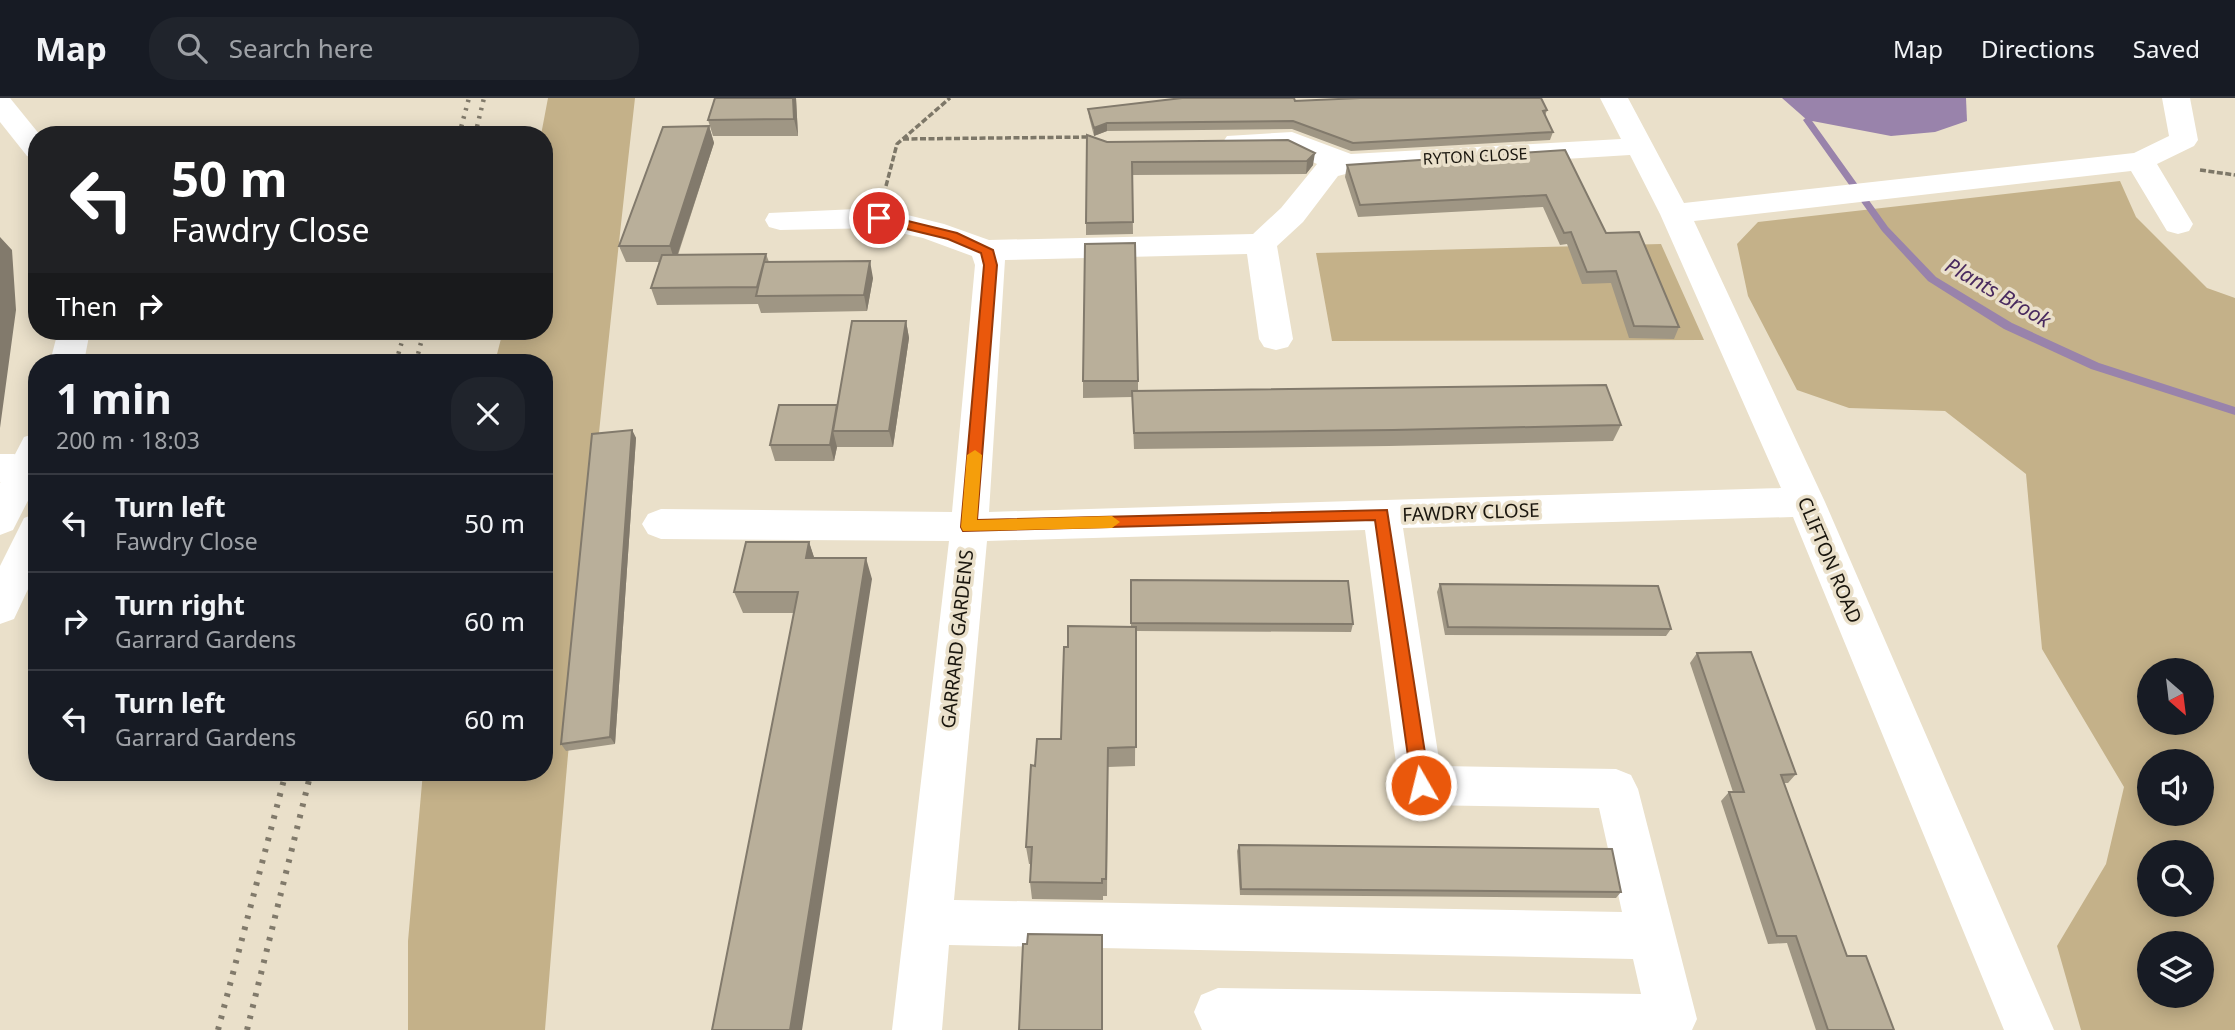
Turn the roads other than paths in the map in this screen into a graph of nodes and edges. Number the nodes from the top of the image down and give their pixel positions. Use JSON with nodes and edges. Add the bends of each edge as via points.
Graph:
{"nodes":[{"id":1,"x":1614,"y":98,"type":"edge"},
{"id":2,"x":2176,"y":98,"type":"edge"},
{"id":3,"x":0,"y":104,"type":"edge"},
{"id":4,"x":28,"y":139,"type":"edge"},
{"id":5,"x":1213,"y":142,"type":"edge"},
{"id":6,"x":1641,"y":146,"type":"junction"},
{"id":7,"x":2140,"y":161,"type":"junction"},
{"id":8,"x":1351,"y":163,"type":"junction"},
{"id":9,"x":1675,"y":214,"type":"junction"},
{"id":10,"x":780,"y":220,"type":"dead end"},
{"id":11,"x":2178,"y":224,"type":"dead end"},
{"id":12,"x":1261,"y":244,"type":"junction"},
{"id":13,"x":986,"y":250,"type":"junction"},
{"id":14,"x":1276,"y":339,"type":"dead end"},
{"id":15,"x":28,"y":464,"type":"edge"},
{"id":16,"x":0,"y":468,"type":"edge"},
{"id":17,"x":28,"y":476,"type":"edge"},
{"id":18,"x":1806,"y":502,"type":"junction"},
{"id":19,"x":1381,"y":514,"type":"junction"},
{"id":20,"x":0,"y":520,"type":"edge"},
{"id":21,"x":661,"y":524,"type":"dead end"},
{"id":22,"x":969,"y":527,"type":"junction"},
{"id":23,"x":28,"y":547,"type":"edge"},
{"id":24,"x":0,"y":608,"type":"edge"},
{"id":25,"x":928,"y":922,"type":"junction"},
{"id":26,"x":1651,"y":936,"type":"junction"},
{"id":27,"x":1218,"y":1012,"type":"dead end"},
{"id":28,"x":916,"y":1030,"type":"edge"},
{"id":29,"x":2029,"y":1030,"type":"edge"}],
"edges":[{"from":1,"to":6,"type":"street","name":"CLIFTON ROAD"},
{"from":2,"to":7,"type":"street","via":[[2184,140]]},
{"from":3,"to":4,"type":"street"},
{"from":5,"to":8,"type":"street","via":[[1292,141]]},
{"from":6,"to":8,"type":"street","name":"RYTON CLOSE"},
{"from":6,"to":9,"type":"street","name":"CLIFTON ROAD"},
{"from":7,"to":9,"type":"street"},
{"from":7,"to":11,"type":"street"},
{"from":8,"to":12,"type":"street","via":[[1328,170],[1292,215]]},
{"from":9,"to":18,"type":"street","name":"CLIFTON ROAD"},
{"from":10,"to":13,"type":"street","via":[[879,218],[952,236]]},
{"from":12,"to":13,"type":"street"},
{"from":12,"to":14,"type":"street"},
{"from":13,"to":22,"type":"street","name":"GARRARD GARDENS","via":[[991,265]]},
{"from":15,"to":20,"type":"street"},
{"from":16,"to":17,"type":"street","via":[[14,468]]},
{"from":18,"to":19,"type":"street","name":"FAWDRY CLOSE"},
{"from":18,"to":29,"type":"street","name":"CLIFTON ROAD"},
{"from":19,"to":22,"type":"street","name":"FAWDRY CLOSE"},
{"from":19,"to":26,"type":"street","via":[[1421,785],[1616,789]]},
{"from":21,"to":22,"type":"street","name":"FAWDRY CLOSE"},
{"from":22,"to":25,"type":"street","name":"GARRARD GARDENS"},
{"from":23,"to":24,"type":"street"},
{"from":25,"to":26,"type":"street"},
{"from":25,"to":28,"type":"street","name":"GARRARD GARDENS"},
{"from":26,"to":27,"type":"street","via":[[1672,1019]]}]}
